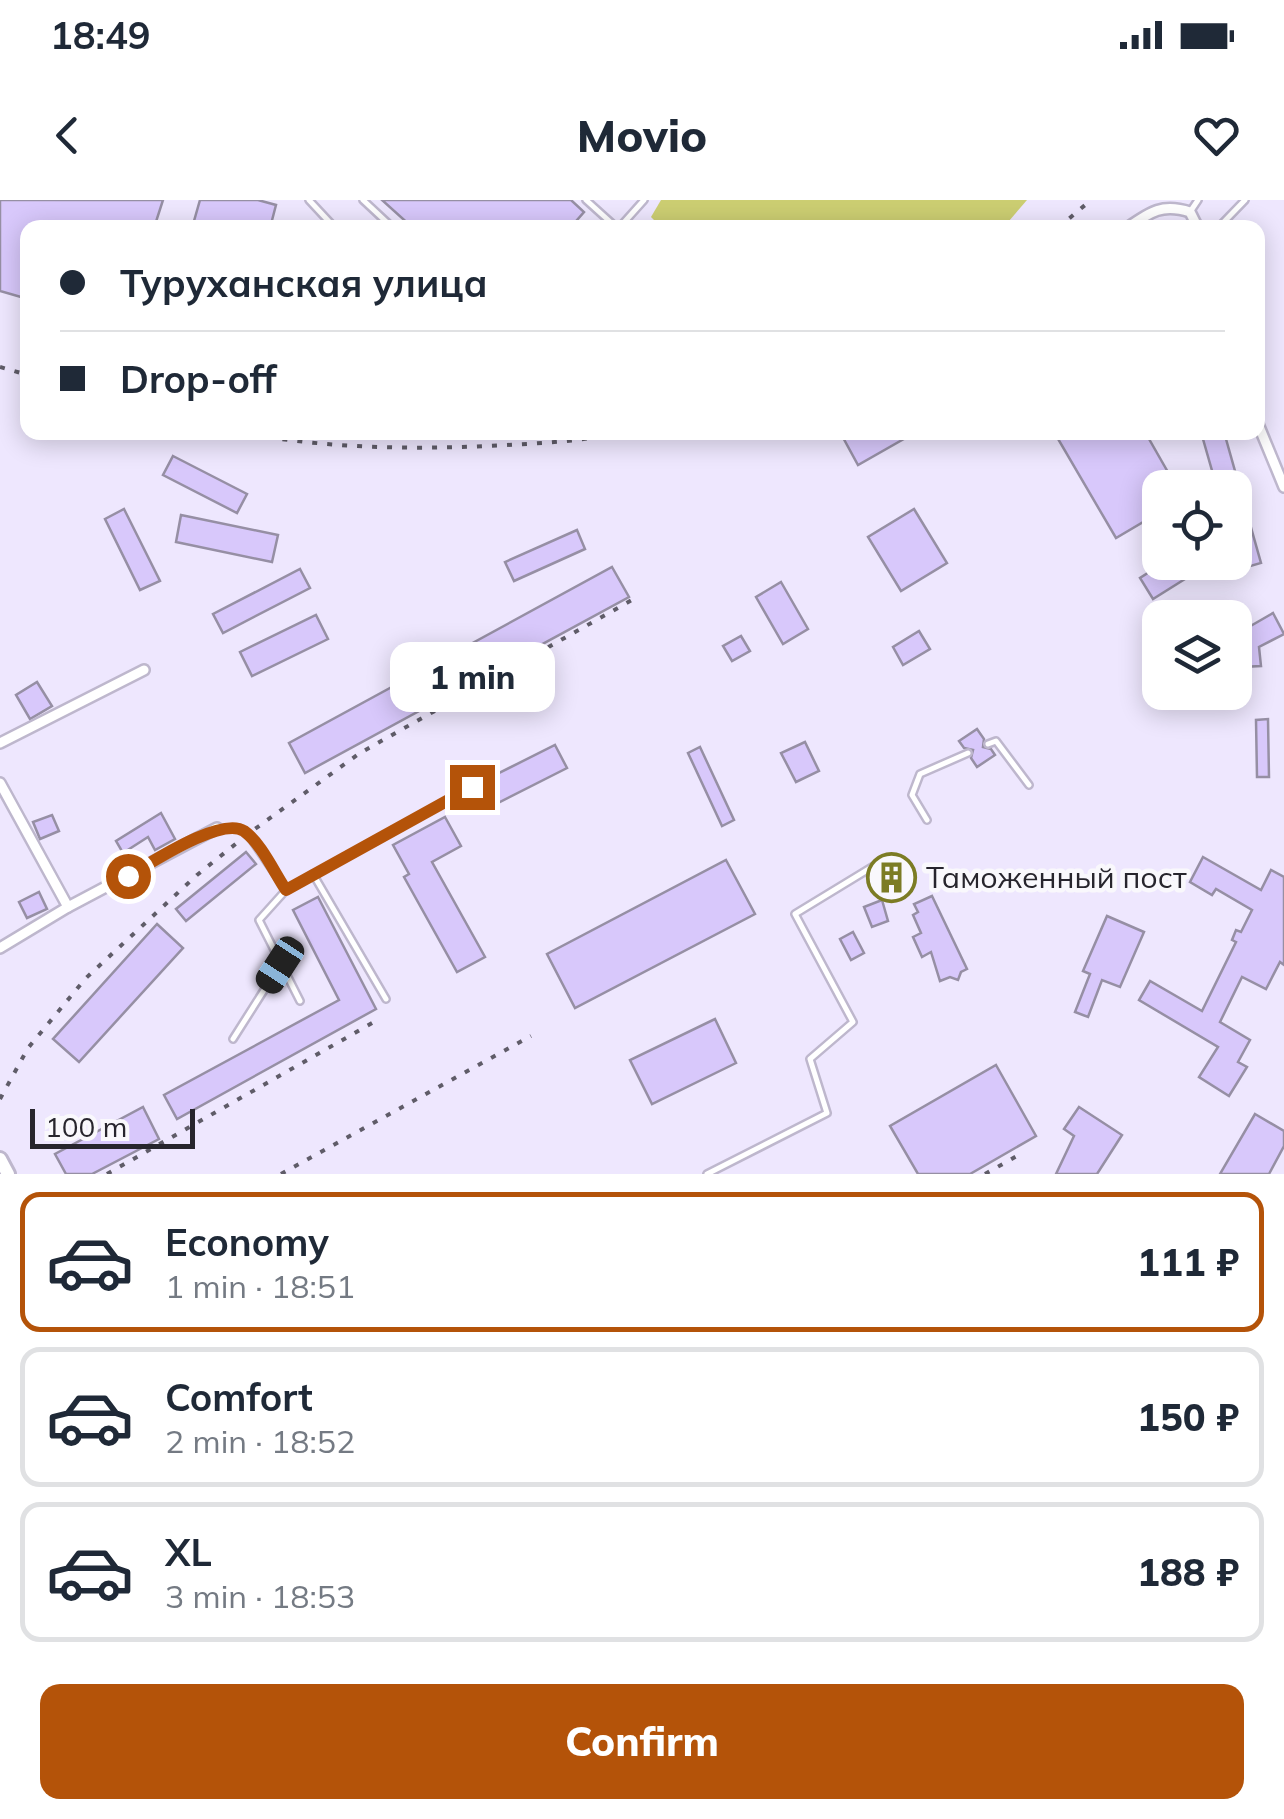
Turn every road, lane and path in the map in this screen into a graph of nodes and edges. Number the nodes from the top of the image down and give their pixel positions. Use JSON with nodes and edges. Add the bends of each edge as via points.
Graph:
{"nodes":[{"id":1,"x":309,"y":200,"type":"edge"},
{"id":2,"x":362,"y":200,"type":"edge"},
{"id":3,"x":586,"y":200,"type":"edge"},
{"id":4,"x":644,"y":200,"type":"edge"},
{"id":5,"x":1198,"y":200,"type":"edge"},
{"id":6,"x":1245,"y":200,"type":"edge"},
{"id":7,"x":1190,"y":212,"type":"junction"},
{"id":8,"x":328,"y":220,"type":"edge"},
{"id":9,"x":384,"y":220,"type":"edge"},
{"id":10,"x":609,"y":220,"type":"edge"},
{"id":11,"x":625,"y":220,"type":"edge"},
{"id":12,"x":1139,"y":220,"type":"edge"},
{"id":13,"x":1194,"y":220,"type":"edge"},
{"id":14,"x":1226,"y":220,"type":"edge"},
{"id":15,"x":1265,"y":440,"type":"edge"},
{"id":16,"x":1284,"y":487,"type":"edge"},
{"id":17,"x":144,"y":670,"type":"dead end"},
{"id":18,"x":0,"y":743,"type":"edge"},
{"id":19,"x":988,"y":744,"type":"dead end"},
{"id":20,"x":968,"y":753,"type":"dead end"},
{"id":21,"x":0,"y":783,"type":"edge"},
{"id":22,"x":1029,"y":786,"type":"dead end"},
{"id":23,"x":472,"y":787,"type":"dead end"},
{"id":24,"x":928,"y":820,"type":"dead end"},
{"id":25,"x":218,"y":828,"type":"joint"},
{"id":26,"x":882,"y":861,"type":"dead end"},
{"id":27,"x":313,"y":874,"type":"junction"},
{"id":28,"x":286,"y":890,"type":"junction"},
{"id":29,"x":68,"y":908,"type":"junction"},
{"id":30,"x":0,"y":948,"type":"edge"},
{"id":31,"x":280,"y":965,"type":"junction"},
{"id":32,"x":386,"y":1000,"type":"dead end"},
{"id":33,"x":300,"y":1001,"type":"dead end"},
{"id":34,"x":233,"y":1039,"type":"dead end"},
{"id":35,"x":0,"y":1159,"type":"edge"},
{"id":36,"x":8,"y":1174,"type":"edge"},
{"id":37,"x":708,"y":1174,"type":"edge"}],
"edges":[{"from":1,"to":8,"type":"lane"},
{"from":2,"to":9,"type":"lane"},
{"from":3,"to":10,"type":"lane"},
{"from":4,"to":11,"type":"lane"},
{"from":5,"to":7,"type":"lane"},
{"from":6,"to":14,"type":"lane"},
{"from":7,"to":12,"type":"street","via":[[1172,206]]},
{"from":7,"to":13,"type":"street"},
{"from":15,"to":16,"type":"street"},
{"from":17,"to":18,"type":"street"},
{"from":19,"to":22,"type":"lane","via":[[996,741]]},
{"from":20,"to":24,"type":"lane","via":[[920,774],[912,795]]},
{"from":21,"to":29,"type":"street"},
{"from":23,"to":27,"type":"lane"},
{"from":25,"to":28,"type":"lane","via":[[248,834]]},
{"from":25,"to":29,"type":"street"},
{"from":26,"to":37,"type":"lane","via":[[795,914],[853,1022],[810,1058],[827,1113]]},
{"from":27,"to":28,"type":"lane"},
{"from":27,"to":32,"type":"lane"},
{"from":28,"to":31,"type":"lane","via":[[259,920]]},
{"from":29,"to":30,"type":"street"},
{"from":31,"to":33,"type":"lane"},
{"from":31,"to":34,"type":"lane"},
{"from":35,"to":36,"type":"street"}]}
